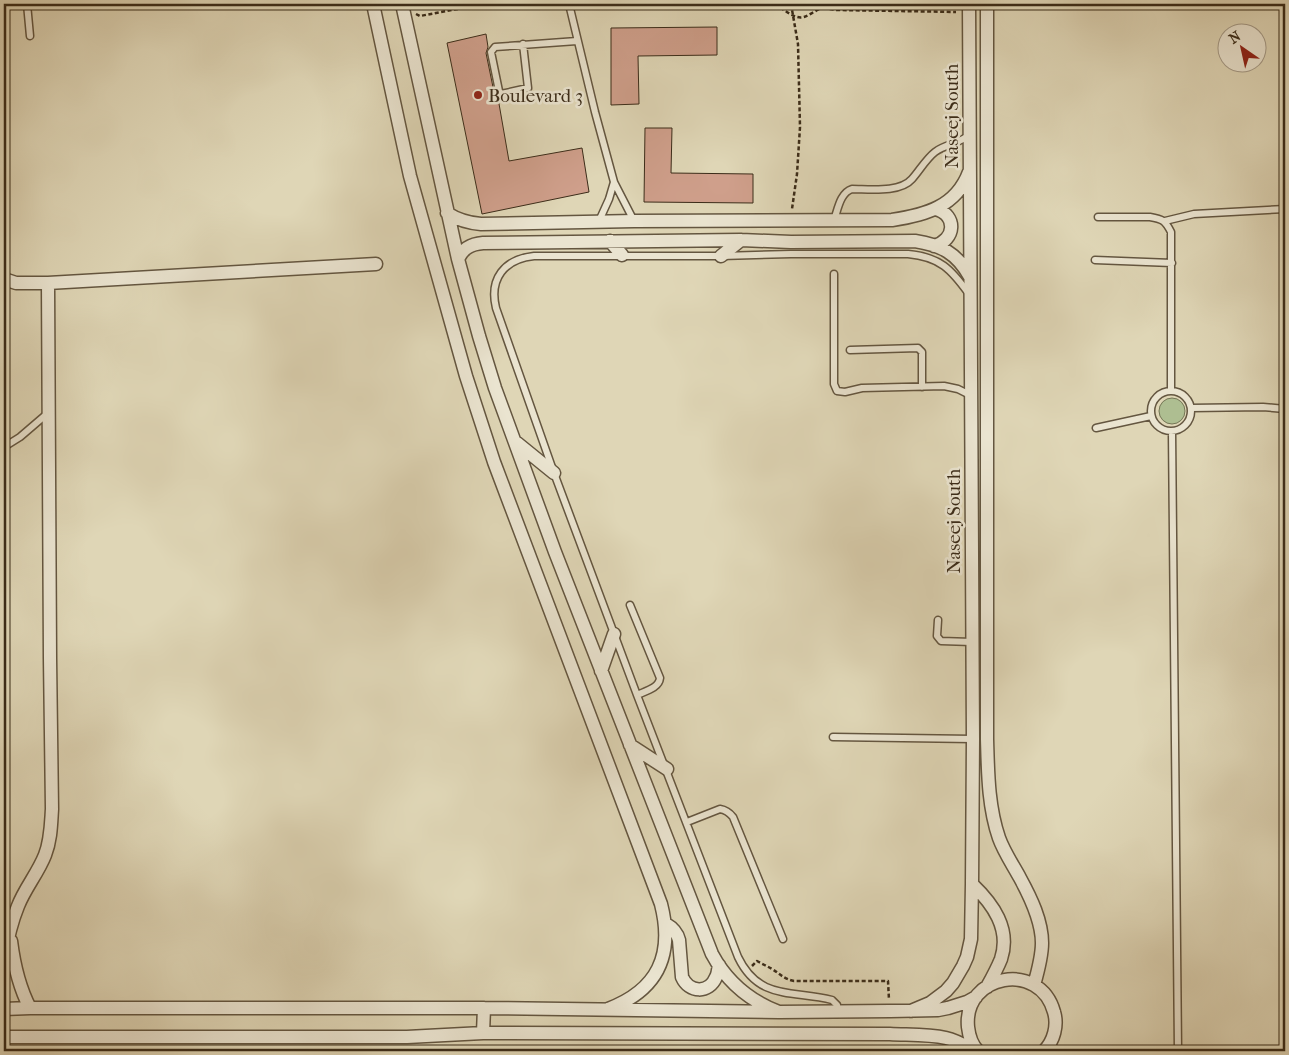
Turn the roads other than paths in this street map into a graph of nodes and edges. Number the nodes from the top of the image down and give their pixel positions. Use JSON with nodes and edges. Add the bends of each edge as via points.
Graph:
{"nodes":[{"id":1,"x":27,"y":4,"type":"edge"},
{"id":2,"x":373,"y":4,"type":"edge"},
{"id":3,"x":569,"y":4,"type":"edge"},
{"id":4,"x":987,"y":4,"type":"edge"},
{"id":5,"x":402,"y":6,"type":"edge"},
{"id":6,"x":969,"y":8,"type":"edge"},
{"id":7,"x":30,"y":36,"type":"dead end"},
{"id":8,"x":577,"y":41,"type":"junction"},
{"id":9,"x":523,"y":44,"type":"junction"},
{"id":10,"x":970,"y":134,"type":"junction"},
{"id":11,"x":970,"y":168,"type":"junction"},
{"id":12,"x":614,"y":182,"type":"junction"},
{"id":13,"x":936,"y":209,"type":"junction"},
{"id":14,"x":1285,"y":209,"type":"edge"},
{"id":15,"x":447,"y":213,"type":"junction"},
{"id":16,"x":1098,"y":217,"type":"dead end"},
{"id":17,"x":834,"y":220,"type":"junction"},
{"id":18,"x":634,"y":221,"type":"junction"},
{"id":19,"x":1164,"y":221,"type":"junction"},
{"id":20,"x":600,"y":222,"type":"junction"},
{"id":21,"x":474,"y":224,"type":"junction"},
{"id":22,"x":742,"y":240,"type":"junction"},
{"id":23,"x":610,"y":241,"type":"junction"},
{"id":24,"x":474,"y":244,"type":"junction"},
{"id":25,"x":934,"y":246,"type":"junction"},
{"id":26,"x":622,"y":255,"type":"junction"},
{"id":27,"x":721,"y":256,"type":"junction"},
{"id":28,"x":458,"y":259,"type":"junction"},
{"id":29,"x":1095,"y":260,"type":"dead end"},
{"id":30,"x":1172,"y":263,"type":"junction"},
{"id":31,"x":376,"y":264,"type":"dead end"},
{"id":32,"x":834,"y":274,"type":"dead end"},
{"id":33,"x":970,"y":277,"type":"junction"},
{"id":34,"x":4,"y":279,"type":"edge"},
{"id":35,"x":48,"y":282,"type":"junction"},
{"id":36,"x":970,"y":295,"type":"junction"},
{"id":37,"x":850,"y":350,"type":"dead end"},
{"id":38,"x":922,"y":387,"type":"junction"},
{"id":39,"x":1171,"y":390,"type":"junction"},
{"id":40,"x":970,"y":395,"type":"junction"},
{"id":41,"x":1191,"y":408,"type":"junction"},
{"id":42,"x":1285,"y":409,"type":"edge"},
{"id":43,"x":49,"y":412,"type":"junction"},
{"id":44,"x":1151,"y":416,"type":"junction"},
{"id":45,"x":1096,"y":428,"type":"dead end"},
{"id":46,"x":1172,"y":431,"type":"junction"},
{"id":47,"x":516,"y":442,"type":"junction"},
{"id":48,"x":4,"y":447,"type":"edge"},
{"id":49,"x":554,"y":473,"type":"junction"},
{"id":50,"x":630,"y":605,"type":"dead end"},
{"id":51,"x":938,"y":620,"type":"dead end"},
{"id":52,"x":614,"y":634,"type":"junction"},
{"id":53,"x":972,"y":642,"type":"junction"},
{"id":54,"x":601,"y":671,"type":"junction"},
{"id":55,"x":637,"y":694,"type":"junction"},
{"id":56,"x":833,"y":737,"type":"dead end"},
{"id":57,"x":973,"y":738,"type":"junction"},
{"id":58,"x":630,"y":745,"type":"junction"},
{"id":59,"x":667,"y":769,"type":"junction"},
{"id":60,"x":686,"y":822,"type":"junction"},
{"id":61,"x":972,"y":884,"type":"junction"},
{"id":62,"x":666,"y":924,"type":"junction"},
{"id":63,"x":10,"y":929,"type":"junction"},
{"id":64,"x":782,"y":939,"type":"dead end"},
{"id":65,"x":4,"y":959,"type":"edge"},
{"id":66,"x":719,"y":966,"type":"junction"},
{"id":67,"x":1034,"y":985,"type":"junction"},
{"id":68,"x":987,"y":986,"type":"junction"},
{"id":69,"x":976,"y":997,"type":"junction"},
{"id":70,"x":30,"y":1008,"type":"junction"},
{"id":71,"x":484,"y":1008,"type":"junction"},
{"id":72,"x":608,"y":1009,"type":"junction"},
{"id":73,"x":4,"y":1010,"type":"edge"},
{"id":74,"x":838,"y":1011,"type":"junction"},
{"id":75,"x":911,"y":1011,"type":"junction"},
{"id":76,"x":779,"y":1012,"type":"junction"},
{"id":77,"x":483,"y":1033,"type":"junction"},
{"id":78,"x":4,"y":1037,"type":"edge"},
{"id":79,"x":977,"y":1051,"type":"edge"},
{"id":80,"x":1044,"y":1051,"type":"edge"},
{"id":81,"x":1178,"y":1051,"type":"edge"}],
"edges":[{"from":1,"to":7,"type":"lane"},
{"from":2,"to":62,"type":"street","via":[[410,176],[478,415]]},
{"from":3,"to":8,"type":"lane"},
{"from":4,"to":67,"type":"street","via":[[988,783],[999,840],[1035,909],[1041,932],[1041,959]]},
{"from":5,"to":15,"type":"street"},
{"from":6,"to":10,"type":"street","name":"Naseej South"},
{"from":8,"to":9,"type":"lane"},
{"from":8,"to":12,"type":"lane"},
{"from":9,"to":9,"type":"lane","via":[[495,47],[491,52],[501,94],[528,88]]},
{"from":10,"to":11,"type":"street","name":"Naseej South"},
{"from":10,"to":17,"type":"lane","via":[[936,151],[905,185],[846,192]]},
{"from":11,"to":13,"type":"street","via":[[958,192]]},
{"from":11,"to":33,"type":"street","name":"Naseej South"},
{"from":12,"to":18,"type":"lane"},
{"from":12,"to":20,"type":"lane"},
{"from":13,"to":17,"type":"street","via":[[892,220]]},
{"from":13,"to":25,"type":"street","via":[[949,218],[951,228],[944,242]]},
{"from":14,"to":19,"type":"lane","via":[[1200,214]]},
{"from":15,"to":21,"type":"street"},
{"from":15,"to":28,"type":"street"},
{"from":16,"to":19,"type":"lane","via":[[1150,217]]},
{"from":17,"to":18,"type":"street"},
{"from":18,"to":20,"type":"street"},
{"from":19,"to":30,"type":"lane","via":[[1171,232]]},
{"from":20,"to":21,"type":"street"},
{"from":21,"to":24,"type":"street","via":[[468,231]]},
{"from":22,"to":23,"type":"street"},
{"from":22,"to":25,"type":"street","via":[[906,241]]},
{"from":22,"to":27,"type":"street"},
{"from":23,"to":24,"type":"street"},
{"from":23,"to":26,"type":"street"},
{"from":24,"to":28,"type":"street"},
{"from":25,"to":33,"type":"street","via":[[957,258]]},
{"from":26,"to":27,"type":"lane"},
{"from":26,"to":49,"type":"lane","via":[[527,257],[506,267],[497,279],[493,294],[496,308]]},
{"from":27,"to":36,"type":"lane","via":[[917,255],[933,259],[954,273]]},
{"from":28,"to":47,"type":"street","via":[[495,388]]},
{"from":29,"to":30,"type":"lane"},
{"from":30,"to":39,"type":"lane"},
{"from":31,"to":35,"type":"street"},
{"from":32,"to":38,"type":"lane","via":[[835,389],[844,392],[862,388]]},
{"from":33,"to":36,"type":"street","name":"Naseej South"},
{"from":34,"to":35,"type":"street","via":[[16,283]]},
{"from":35,"to":43,"type":"street"},
{"from":36,"to":40,"type":"street","name":"Naseej South"},
{"from":37,"to":38,"type":"lane","via":[[918,348],[922,355]]},
{"from":38,"to":40,"type":"lane","via":[[944,386]]},
{"from":39,"to":41,"type":"lane","via":[[1187,398]]},
{"from":39,"to":44,"type":"lane","via":[[1154,398]]},
{"from":40,"to":53,"type":"street","name":"Naseej South"},
{"from":41,"to":42,"type":"lane"},
{"from":41,"to":46,"type":"lane","via":[[1186,424]]},
{"from":43,"to":48,"type":"lane"},
{"from":43,"to":63,"type":"street","via":[[51,833],[46,854],[24,893]]},
{"from":44,"to":45,"type":"lane"},
{"from":44,"to":46,"type":"lane","via":[[1156,426]]},
{"from":46,"to":81,"type":"lane"},
{"from":47,"to":49,"type":"street"},
{"from":47,"to":54,"type":"street"},
{"from":49,"to":52,"type":"lane"},
{"from":50,"to":55,"type":"lane","via":[[660,678],[655,687]]},
{"from":51,"to":53,"type":"lane","via":[[936,633],[941,641]]},
{"from":52,"to":54,"type":"street"},
{"from":52,"to":55,"type":"lane"},
{"from":53,"to":57,"type":"street","name":"Naseej South"},
{"from":54,"to":58,"type":"street"},
{"from":55,"to":59,"type":"lane"},
{"from":56,"to":57,"type":"lane"},
{"from":57,"to":61,"type":"street","name":"Naseej South"},
{"from":58,"to":59,"type":"street"},
{"from":58,"to":66,"type":"street"},
{"from":59,"to":60,"type":"lane"},
{"from":60,"to":64,"type":"lane","via":[[715,810],[730,813]]},
{"from":60,"to":74,"type":"lane","via":[[738,957],[747,972],[773,990],[832,1000]]},
{"from":61,"to":68,"type":"street","via":[[993,908],[1003,931],[1001,958]]},
{"from":61,"to":75,"type":"street","name":"Naseej South","via":[[971,939],[963,966],[946,991]]},
{"from":62,"to":66,"type":"street","via":[[678,935],[682,978],[688,987],[700,990],[710,985],[717,977]]},
{"from":62,"to":72,"type":"street","via":[[663,957],[653,977],[635,996]]},
{"from":63,"to":65,"type":"street"},
{"from":63,"to":70,"type":"street","via":[[15,968]]},
{"from":66,"to":76,"type":"street","via":[[744,992]]},
{"from":67,"to":68,"type":"street","via":[[1010,979]]},
{"from":67,"to":80,"type":"street","via":[[1047,997],[1055,1014],[1055,1032]]},
{"from":68,"to":69,"type":"street"},
{"from":69,"to":75,"type":"street","via":[[948,1008]]},
{"from":69,"to":79,"type":"street","via":[[968,1014],[968,1032]]},
{"from":70,"to":71,"type":"street"},
{"from":70,"to":73,"type":"street"},
{"from":71,"to":72,"type":"street"},
{"from":71,"to":77,"type":"street"},
{"from":72,"to":76,"type":"street"},
{"from":74,"to":75,"type":"street"},
{"from":74,"to":76,"type":"street"},
{"from":77,"to":78,"type":"street","via":[[407,1037]]},
{"from":77,"to":79,"type":"street","via":[[890,1034],[937,1036]]}]}
